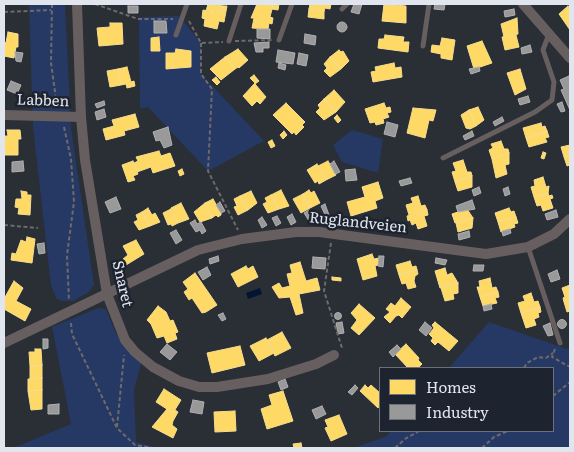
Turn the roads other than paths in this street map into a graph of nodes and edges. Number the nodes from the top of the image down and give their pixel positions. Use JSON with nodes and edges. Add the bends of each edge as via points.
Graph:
{"nodes":[{"id":1,"x":77,"y":4,"type":"edge"},
{"id":2,"x":187,"y":4,"type":"edge"},
{"id":3,"x":241,"y":4,"type":"edge"},
{"id":4,"x":292,"y":4,"type":"edge"},
{"id":5,"x":347,"y":4,"type":"edge"},
{"id":6,"x":429,"y":4,"type":"edge"},
{"id":7,"x":523,"y":4,"type":"edge"},
{"id":8,"x":342,"y":9,"type":"dead end"},
{"id":9,"x":549,"y":34,"type":"junction"},
{"id":10,"x":176,"y":35,"type":"dead end"},
{"id":11,"x":279,"y":40,"type":"dead end"},
{"id":12,"x":229,"y":41,"type":"dead end"},
{"id":13,"x":423,"y":46,"type":"dead end"},
{"id":14,"x":570,"y":58,"type":"edge"},
{"id":15,"x":4,"y":115,"type":"edge"},
{"id":16,"x":81,"y":117,"type":"junction"},
{"id":17,"x":443,"y":158,"type":"dead end"},
{"id":18,"x":570,"y":219,"type":"edge"},
{"id":19,"x":528,"y":247,"type":"junction"},
{"id":20,"x":107,"y":294,"type":"junction"},
{"id":21,"x":4,"y":343,"type":"edge"},
{"id":22,"x":560,"y":343,"type":"road end"},
{"id":23,"x":338,"y":354,"type":"road end"}],
"edges":[{"from":1,"to":16,"type":"street","name":"Snaret"},
{"from":2,"to":10,"type":"lane"},
{"from":3,"to":12,"type":"lane"},
{"from":4,"to":11,"type":"lane"},
{"from":5,"to":8,"type":"lane"},
{"from":6,"to":13,"type":"lane"},
{"from":7,"to":9,"type":"street"},
{"from":9,"to":14,"type":"street"},
{"from":9,"to":17,"type":"lane","via":[[543,50],[554,82],[552,100],[535,112]]},
{"from":15,"to":16,"type":"street","name":"Labben"},
{"from":16,"to":20,"type":"street","name":"Snaret","via":[[90,196]]},
{"from":18,"to":19,"type":"street","name":"Ruglandveien","via":[[554,234]]},
{"from":19,"to":20,"type":"street","name":"Ruglandveien","via":[[472,254],[332,233],[296,232],[242,239],[198,250]]},
{"from":19,"to":22,"type":"lane"},
{"from":20,"to":21,"type":"street","name":"Ruglandveien"},
{"from":20,"to":23,"type":"street","name":"Snaret","via":[[118,327],[134,352],[153,367],[199,387],[268,379]]}]}
